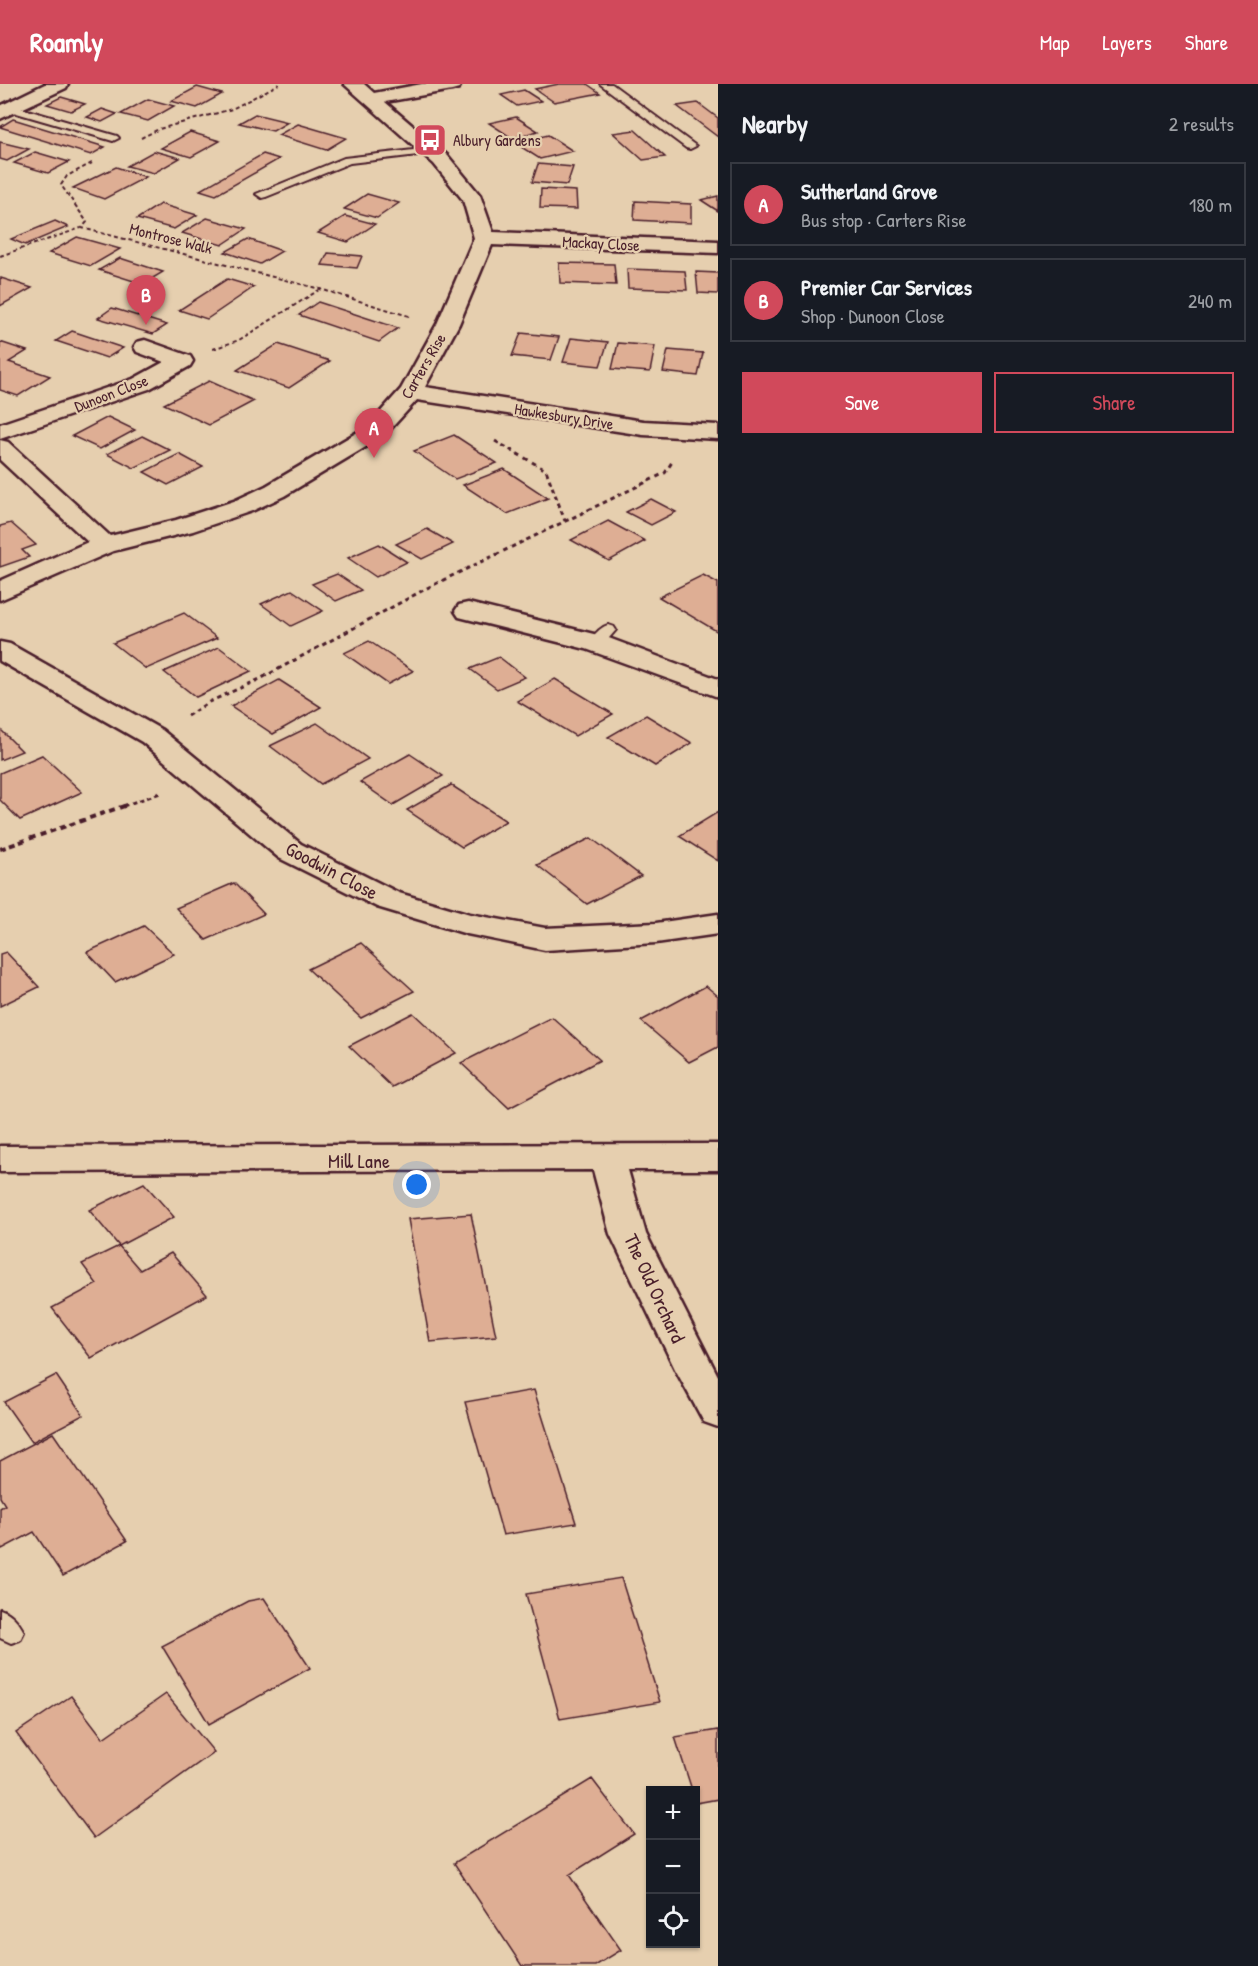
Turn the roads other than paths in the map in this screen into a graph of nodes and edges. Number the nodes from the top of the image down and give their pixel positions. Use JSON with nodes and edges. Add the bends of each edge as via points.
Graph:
{"nodes":[{"id":1,"x":59,"y":84,"type":"edge"},
{"id":2,"x":353,"y":84,"type":"edge"},
{"id":3,"x":452,"y":84,"type":"edge"},
{"id":4,"x":605,"y":84,"type":"edge"},
{"id":5,"x":371,"y":99,"type":"junction"},
{"id":6,"x":5,"y":110,"type":"edge"},
{"id":7,"x":113,"y":138,"type":"dead end"},
{"id":8,"x":690,"y":146,"type":"dead end"},
{"id":9,"x":431,"y":151,"type":"junction"},
{"id":10,"x":262,"y":194,"type":"dead end"},
{"id":11,"x":484,"y":238,"type":"junction"},
{"id":12,"x":718,"y":247,"type":"edge"},
{"id":13,"x":145,"y":347,"type":"dead end"},
{"id":14,"x":411,"y":392,"type":"junction"},
{"id":15,"x":0,"y":432,"type":"edge"},
{"id":16,"x":718,"y":432,"type":"edge"},
{"id":17,"x":4,"y":455,"type":"edge"},
{"id":18,"x":104,"y":545,"type":"junction"},
{"id":19,"x":0,"y":592,"type":"edge"},
{"id":20,"x":468,"y":611,"type":"dead end"},
{"id":21,"x":0,"y":650,"type":"edge"},
{"id":22,"x":718,"y":689,"type":"edge"},
{"id":23,"x":718,"y":924,"type":"edge"},
{"id":24,"x":718,"y":1157,"type":"edge"},
{"id":25,"x":607,"y":1159,"type":"junction"},
{"id":26,"x":0,"y":1160,"type":"edge"},
{"id":27,"x":718,"y":1411,"type":"edge"}],
"edges":[{"from":1,"to":6,"type":"street"},
{"from":2,"to":5,"type":"street"},
{"from":3,"to":5,"type":"street"},
{"from":4,"to":8,"type":"lane"},
{"from":5,"to":9,"type":"street"},
{"from":6,"to":7,"type":"lane"},
{"from":9,"to":10,"type":"lane","via":[[348,160]]},
{"from":9,"to":11,"type":"street","via":[[473,199]]},
{"from":11,"to":12,"type":"street","name":"Mackay Close"},
{"from":11,"to":14,"type":"street","name":"Carters Rise","via":[[448,324]]},
{"from":13,"to":15,"type":"street","name":"Dunoon Close","via":[[182,361],[141,384]]},
{"from":14,"to":16,"type":"street","name":"Hawkesbury Drive","via":[[643,428]]},
{"from":14,"to":18,"type":"street","name":"Carters Rise","via":[[376,431],[275,491],[184,526]]},
{"from":17,"to":18,"type":"street"},
{"from":18,"to":19,"type":"street","name":"Carters Rise"},
{"from":20,"to":22,"type":"street","via":[[602,636]]},
{"from":21,"to":23,"type":"street","name":"Goodwin Close","via":[[152,736],[290,850],[388,900],[467,924],[545,939],[656,933]]},
{"from":24,"to":25,"type":"street","name":"Mill Lane"},
{"from":25,"to":26,"type":"street","name":"Mill Lane"},
{"from":25,"to":27,"type":"street","name":"The Old Orchard","via":[[628,1234]]}]}
